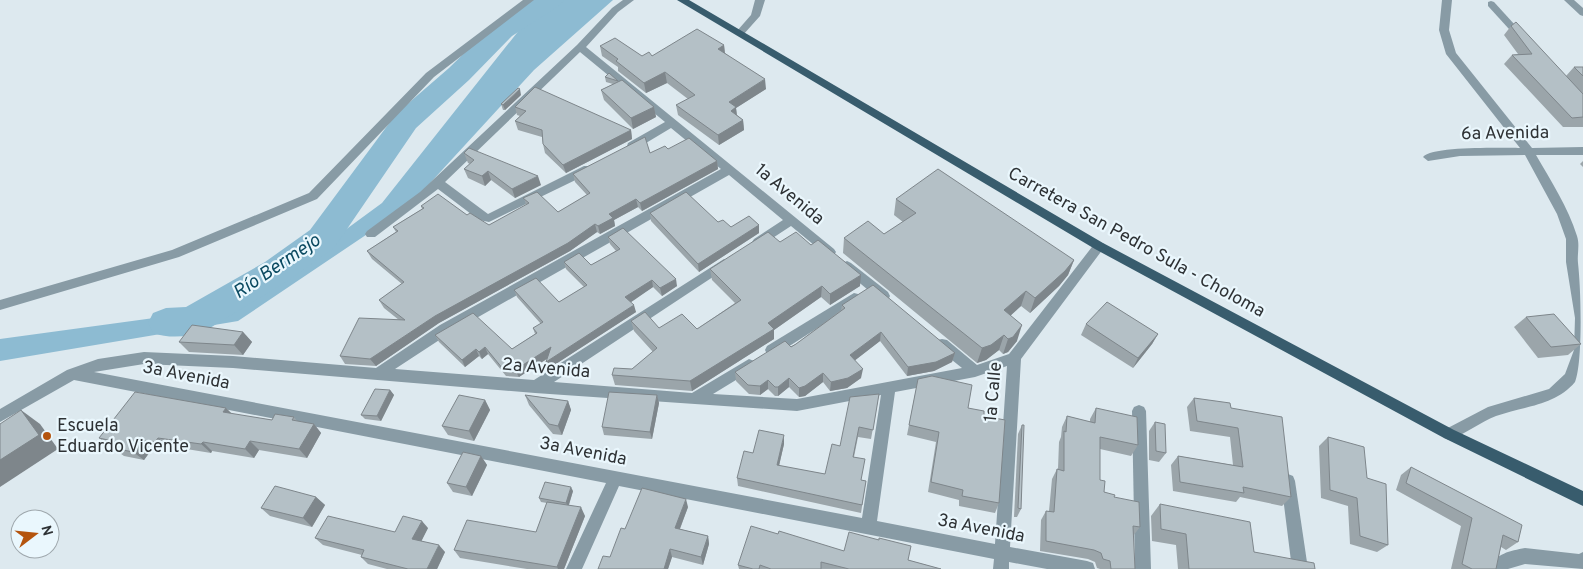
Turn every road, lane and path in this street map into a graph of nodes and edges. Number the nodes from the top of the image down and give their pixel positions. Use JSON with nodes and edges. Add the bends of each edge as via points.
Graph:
{"nodes":[{"id":1,"x":529,"y":0,"type":"edge"},
{"id":2,"x":630,"y":0,"type":"edge"},
{"id":3,"x":682,"y":0,"type":"edge"},
{"id":4,"x":760,"y":0,"type":"edge"},
{"id":5,"x":1447,"y":0,"type":"edge"},
{"id":6,"x":1569,"y":0,"type":"edge"},
{"id":7,"x":1491,"y":4,"type":"dead end"},
{"id":8,"x":1583,"y":13,"type":"edge"},
{"id":9,"x":740,"y":33,"type":"junction"},
{"id":10,"x":580,"y":47,"type":"junction"},
{"id":11,"x":1530,"y":47,"type":"edge"},
{"id":12,"x":673,"y":122,"type":"junction"},
{"id":13,"x":1528,"y":150,"type":"junction"},
{"id":14,"x":623,"y":151,"type":"edge"},
{"id":15,"x":1583,"y":151,"type":"edge"},
{"id":16,"x":1428,"y":157,"type":"dead end"},
{"id":17,"x":596,"y":164,"type":"edge"},
{"id":18,"x":730,"y":170,"type":"junction"},
{"id":19,"x":438,"y":183,"type":"junction"},
{"id":20,"x":791,"y":220,"type":"junction"},
{"id":21,"x":371,"y":234,"type":"dead end"},
{"id":22,"x":1099,"y":246,"type":"junction"},
{"id":23,"x":750,"y":247,"type":"edge"},
{"id":24,"x":733,"y":258,"type":"edge"},
{"id":25,"x":872,"y":287,"type":"junction"},
{"id":26,"x":0,"y":304,"type":"edge"},
{"id":27,"x":894,"y":305,"type":"edge"},
{"id":28,"x":931,"y":335,"type":"edge"},
{"id":29,"x":1014,"y":358,"type":"junction"},
{"id":30,"x":974,"y":371,"type":"junction"},
{"id":31,"x":379,"y":373,"type":"junction"},
{"id":32,"x":72,"y":374,"type":"junction"},
{"id":33,"x":535,"y":387,"type":"junction"},
{"id":34,"x":889,"y":389,"type":"junction"},
{"id":35,"x":694,"y":399,"type":"junction"},
{"id":36,"x":1139,"y":411,"type":"dead end"},
{"id":37,"x":0,"y":416,"type":"edge"},
{"id":38,"x":1449,"y":434,"type":"junction"},
{"id":39,"x":1286,"y":467,"type":"edge"},
{"id":40,"x":616,"y":478,"type":"junction"},
{"id":41,"x":1583,"y":499,"type":"edge"},
{"id":42,"x":869,"y":526,"type":"junction"},
{"id":43,"x":1002,"y":552,"type":"junction"},
{"id":44,"x":1583,"y":561,"type":"edge"},
{"id":45,"x":1556,"y":564,"type":"edge"},
{"id":46,"x":574,"y":569,"type":"edge"},
{"id":47,"x":1001,"y":569,"type":"edge"},
{"id":48,"x":1088,"y":569,"type":"edge"},
{"id":49,"x":1143,"y":569,"type":"edge"},
{"id":50,"x":1300,"y":569,"type":"edge"},
{"id":51,"x":1497,"y":569,"type":"edge"}],
"edges":[{"from":1,"to":26,"type":"street","via":[[430,75],[312,196],[175,254]]},
{"from":2,"to":10,"type":"street","via":[[615,10]]},
{"from":3,"to":9,"type":"main road","name":"Carretera San Pedro Sula - Choloma"},
{"from":4,"to":9,"type":"street","via":[[756,16]]},
{"from":5,"to":13,"type":"street","via":[[1444,30],[1451,54]]},
{"from":6,"to":8,"type":"street"},
{"from":7,"to":11,"type":"street"},
{"from":9,"to":22,"type":"main road","name":"Carretera San Pedro Sula - Choloma"},
{"from":10,"to":12,"type":"street","name":"1a Avenida"},
{"from":10,"to":19,"type":"street"},
{"from":12,"to":14,"type":"street"},
{"from":12,"to":18,"type":"street","name":"1a Avenida"},
{"from":13,"to":15,"type":"street","name":"6a Avenida"},
{"from":13,"to":16,"type":"street","name":"6a Avenida","via":[[1460,152]]},
{"from":13,"to":38,"type":"street","via":[[1563,214],[1572,239],[1572,262],[1581,318],[1581,350],[1571,377],[1554,393],[1493,411]]},
{"from":17,"to":19,"type":"street","via":[[488,218]]},
{"from":18,"to":20,"type":"street","name":"1a Avenida"},
{"from":18,"to":31,"type":"street","via":[[445,330]]},
{"from":19,"to":21,"type":"street"},
{"from":20,"to":23,"type":"street"},
{"from":20,"to":25,"type":"street","name":"1a Avenida"},
{"from":22,"to":29,"type":"street","name":"1a Calle"},
{"from":22,"to":38,"type":"main road","name":"Carretera San Pedro Sula - Choloma"},
{"from":24,"to":33,"type":"street"},
{"from":25,"to":27,"type":"street","name":"1a Avenida"},
{"from":25,"to":35,"type":"street"},
{"from":28,"to":30,"type":"street"},
{"from":29,"to":30,"type":"street","name":"2a Avenida"},
{"from":29,"to":43,"type":"street","name":"1a Calle"},
{"from":30,"to":34,"type":"street","name":"2a Avenida"},
{"from":31,"to":32,"type":"street","name":"2a Avenida","via":[[144,358],[98,365]]},
{"from":31,"to":33,"type":"street","name":"2a Avenida"},
{"from":32,"to":37,"type":"street","name":"2a Avenida"},
{"from":32,"to":40,"type":"street","name":"3a Avenida"},
{"from":33,"to":35,"type":"street","name":"2a Avenida"},
{"from":34,"to":35,"type":"street","name":"2a Avenida","via":[[797,405]]},
{"from":34,"to":42,"type":"street"},
{"from":36,"to":49,"type":"street"},
{"from":38,"to":41,"type":"main road","name":"Carretera San Pedro Sula - Choloma"},
{"from":39,"to":50,"type":"street"},
{"from":40,"to":42,"type":"street","name":"3a Avenida"},
{"from":40,"to":46,"type":"street"},
{"from":42,"to":43,"type":"street","name":"3a Avenida"},
{"from":43,"to":47,"type":"street","name":"1a Calle"},
{"from":43,"to":48,"type":"street","name":"3a Avenida"},
{"from":44,"to":45,"type":"street"},
{"from":45,"to":51,"type":"street","via":[[1525,556],[1506,560]]}]}
